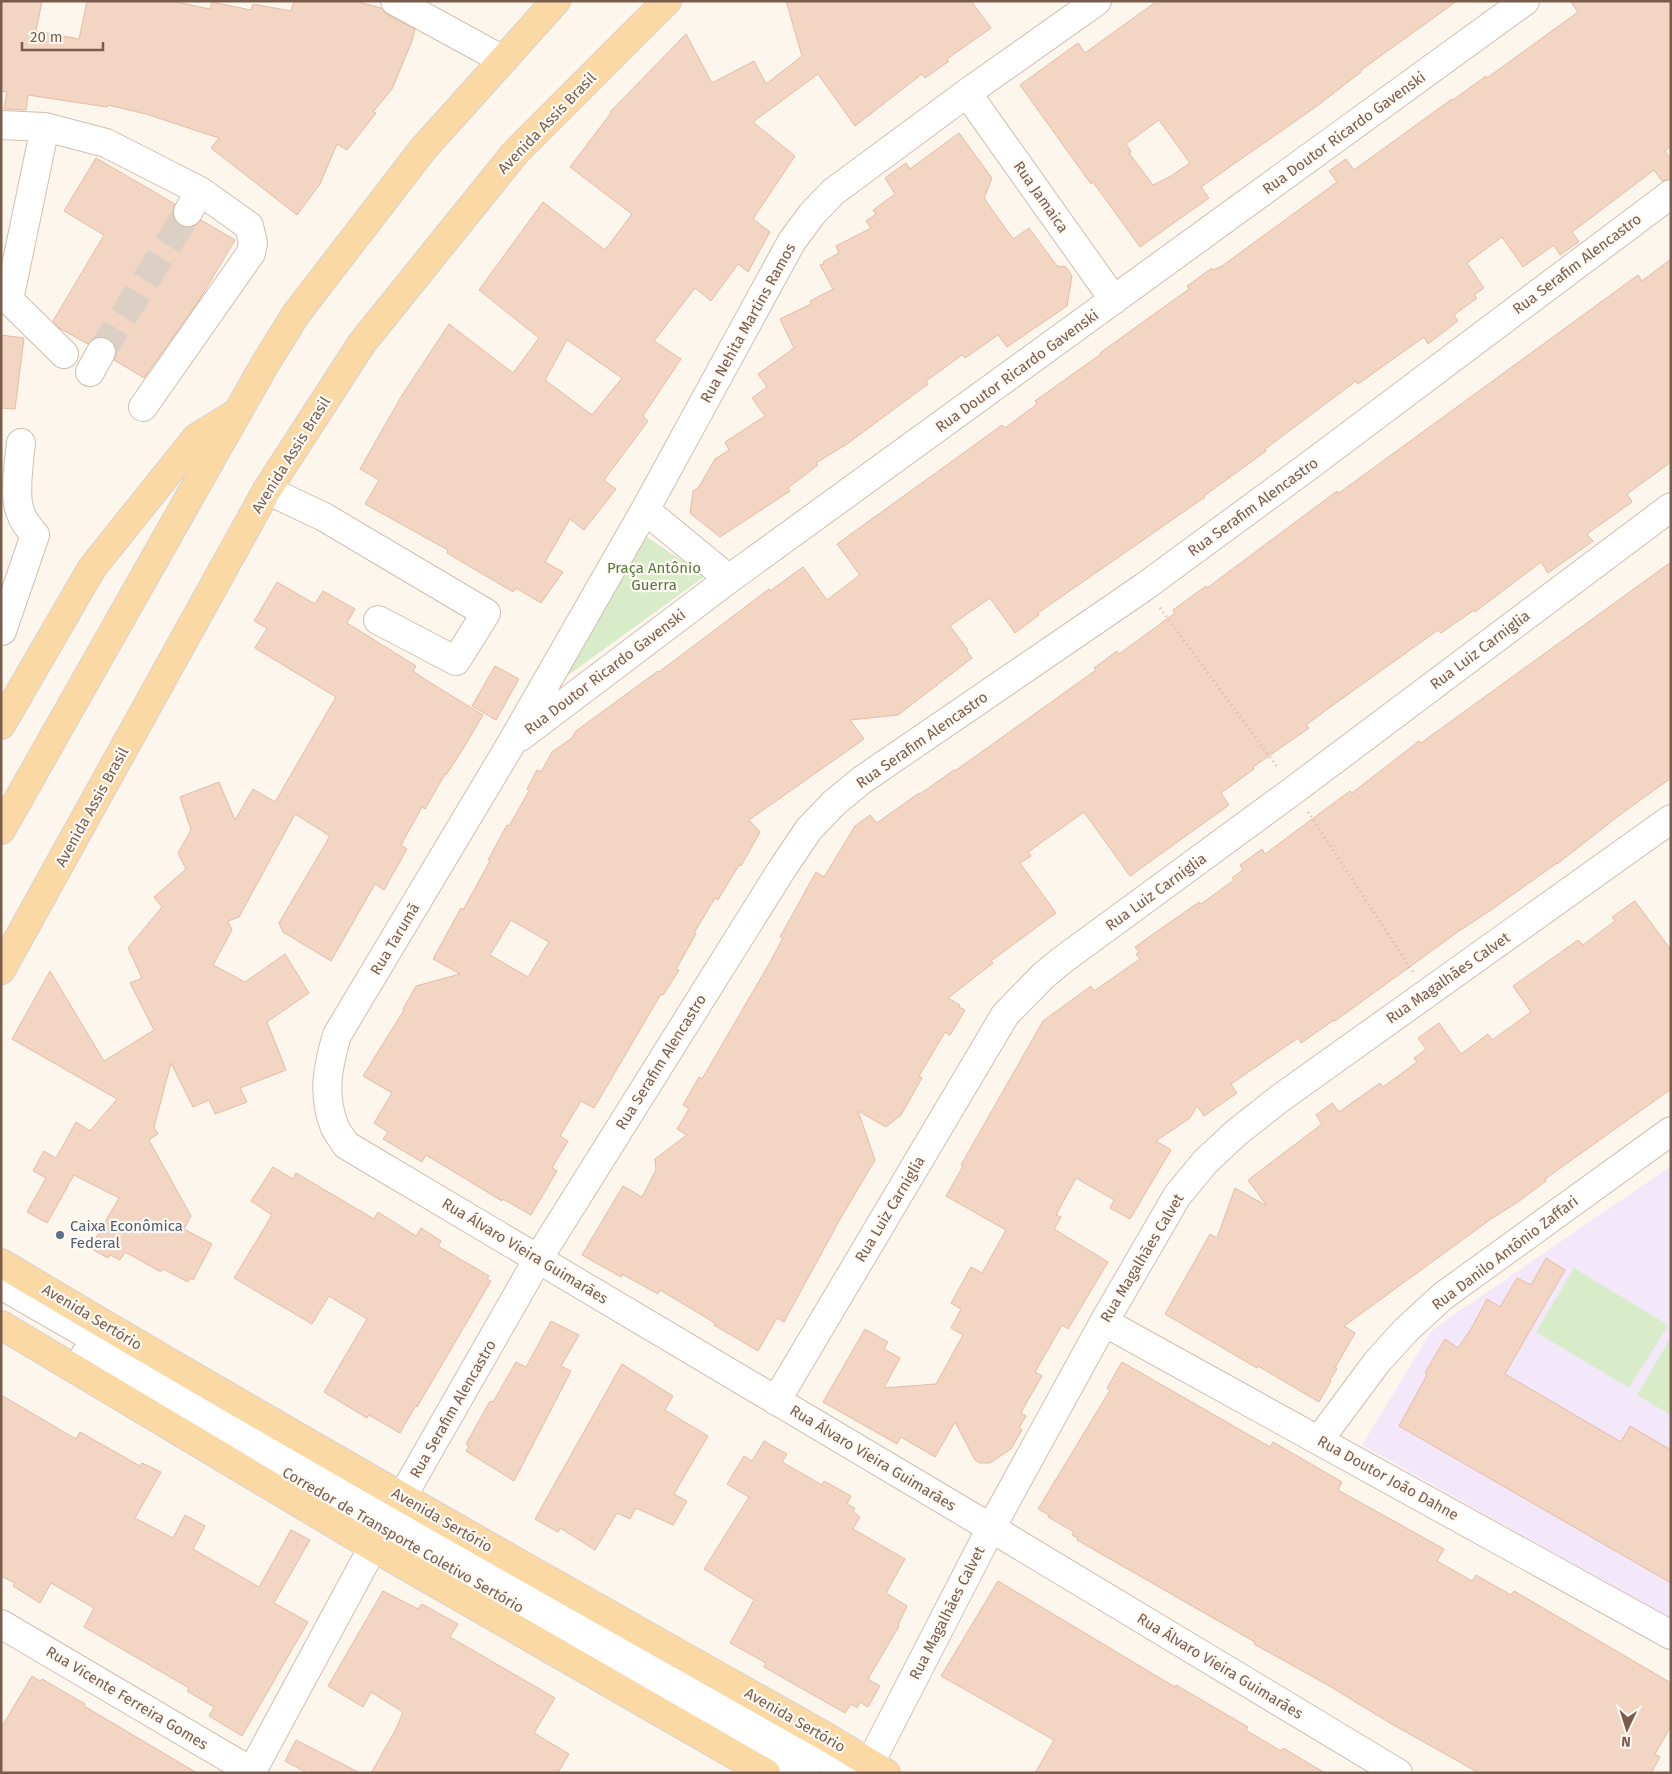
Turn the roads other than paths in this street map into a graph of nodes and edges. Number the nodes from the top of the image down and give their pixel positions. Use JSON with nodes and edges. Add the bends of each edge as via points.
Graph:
{"nodes":[{"id":1,"x":395,"y":1,"type":"edge"},
{"id":2,"x":556,"y":1,"type":"edge"},
{"id":3,"x":667,"y":1,"type":"edge"},
{"id":4,"x":1097,"y":1,"type":"edge"},
{"id":5,"x":1525,"y":1,"type":"edge"},
{"id":6,"x":503,"y":60,"type":"junction"},
{"id":7,"x":967,"y":93,"type":"junction"},
{"id":8,"x":1,"y":125,"type":"edge"},
{"id":9,"x":45,"y":128,"type":"junction"},
{"id":10,"x":1671,"y":194,"type":"edge"},
{"id":11,"x":5,"y":299,"type":"edge"},
{"id":12,"x":1114,"y":300,"type":"junction"},
{"id":13,"x":64,"y":354,"type":"dead end"},
{"id":14,"x":143,"y":407,"type":"dead end"},
{"id":15,"x":240,"y":412,"type":"junction"},
{"id":16,"x":21,"y":443,"type":"dead end"},
{"id":17,"x":267,"y":490,"type":"junction"},
{"id":18,"x":1671,"y":507,"type":"edge"},
{"id":19,"x":644,"y":510,"type":"junction"},
{"id":20,"x":729,"y":579,"type":"junction"},
{"id":21,"x":378,"y":620,"type":"dead end"},
{"id":22,"x":2,"y":631,"type":"edge"},
{"id":23,"x":1,"y":725,"type":"edge"},
{"id":24,"x":511,"y":744,"type":"junction"},
{"id":25,"x":1671,"y":819,"type":"edge"},
{"id":26,"x":1,"y":830,"type":"edge"},
{"id":27,"x":1,"y":970,"type":"edge"},
{"id":28,"x":1671,"y":1131,"type":"edge"},
{"id":29,"x":346,"y":1145,"type":"joint"},
{"id":30,"x":538,"y":1259,"type":"junction"},
{"id":31,"x":1,"y":1263,"type":"edge"},
{"id":32,"x":1,"y":1285,"type":"edge"},
{"id":33,"x":1,"y":1306,"type":"edge"},
{"id":34,"x":1104,"y":1322,"type":"junction"},
{"id":35,"x":1,"y":1325,"type":"edge"},
{"id":36,"x":776,"y":1401,"type":"junction"},
{"id":37,"x":1320,"y":1440,"type":"junction"},
{"id":38,"x":402,"y":1498,"type":"junction"},
{"id":39,"x":991,"y":1528,"type":"junction"},
{"id":40,"x":373,"y":1547,"type":"junction"},
{"id":41,"x":5,"y":1633,"type":"edge"},
{"id":42,"x":1671,"y":1635,"type":"edge"},
{"id":43,"x":868,"y":1770,"type":"edge"},
{"id":44,"x":252,"y":1772,"type":"edge"},
{"id":45,"x":766,"y":1773,"type":"edge"},
{"id":46,"x":805,"y":1773,"type":"edge"},
{"id":47,"x":1398,"y":1773,"type":"edge"}],
"edges":[{"from":1,"to":6,"type":"street"},
{"from":2,"to":6,"type":"main road"},
{"from":3,"to":17,"type":"main road","name":"Avenida Assis Brasil","via":[[515,153],[362,342]]},
{"from":4,"to":7,"type":"street","name":"Rua Nehita Martins Ramos"},
{"from":5,"to":12,"type":"street","name":"Rua Doutor Ricardo Gavenski"},
{"from":6,"to":15,"type":"main road","via":[[424,148],[296,314]]},
{"from":7,"to":12,"type":"street","name":"Rua Jamaica"},
{"from":7,"to":19,"type":"street","name":"Rua Nehita Martins Ramos","via":[[833,192],[812,214],[792,241]]},
{"from":8,"to":9,"type":"street"},
{"from":9,"to":11,"type":"street"},
{"from":9,"to":14,"type":"street","via":[[106,143],[194,202],[249,226],[253,243],[251,253]]},
{"from":10,"to":30,"type":"street","name":"Rua Serafim Alencastro","via":[[1190,553],[862,780],[834,803],[809,829],[782,869]]},
{"from":11,"to":13,"type":"street"},
{"from":12,"to":20,"type":"street","name":"Rua Doutor Ricardo Gavenski"},
{"from":15,"to":23,"type":"main road","via":[[196,438],[92,568]]},
{"from":15,"to":26,"type":"main road"},
{"from":16,"to":22,"type":"street","via":[[19,510],[35,535]]},
{"from":17,"to":21,"type":"street","via":[[324,518],[486,613],[456,661]]},
{"from":17,"to":27,"type":"main road","name":"Avenida Assis Brasil"},
{"from":18,"to":36,"type":"street","name":"Rua Luiz Carniglia","via":[[1043,976],[1005,1015]]},
{"from":19,"to":20,"type":"street"},
{"from":19,"to":24,"type":"street","name":"Rua Nehita Martins Ramos"},
{"from":20,"to":24,"type":"street","name":"Rua Doutor Ricardo Gavenski"},
{"from":24,"to":29,"type":"street","name":"Rua Tarumã","via":[[337,1035],[328,1063],[326,1089],[334,1126]]},
{"from":25,"to":34,"type":"street","name":"Rua Magalhães Calvet","via":[[1236,1132],[1177,1196]]},
{"from":28,"to":37,"type":"street","name":"Rua Danilo Antônio Zaffari","via":[[1443,1296],[1377,1362]]},
{"from":29,"to":30,"type":"street","name":"Rua Álvaro Vieira Guimarães"},
{"from":30,"to":36,"type":"street","name":"Rua Álvaro Vieira Guimarães"},
{"from":30,"to":38,"type":"street","name":"Rua Serafim Alencastro"},
{"from":31,"to":38,"type":"main road","name":"Avenida Sertório"},
{"from":32,"to":43,"type":"street","name":"Corredor de Transporte Coletivo Sertório"},
{"from":33,"to":46,"type":"street","name":"Corredor de Transporte Coletivo Sertório"},
{"from":34,"to":37,"type":"street","name":"Rua Doutor João Dahne"},
{"from":34,"to":39,"type":"street","name":"Rua Magalhães Calvet"},
{"from":35,"to":40,"type":"main road"},
{"from":36,"to":39,"type":"street","name":"Rua Álvaro Vieira Guimarães"},
{"from":37,"to":42,"type":"street","name":"Rua Doutor João Dahne"},
{"from":38,"to":43,"type":"main road","name":"Avenida Sertório"},
{"from":39,"to":43,"type":"street","name":"Rua Magalhães Calvet"},
{"from":39,"to":47,"type":"street","name":"Rua Álvaro Vieira Guimarães"},
{"from":40,"to":44,"type":"street"},
{"from":40,"to":45,"type":"main road"},
{"from":41,"to":44,"type":"street","name":"Rua Vicente Ferreira Gomes"}]}
